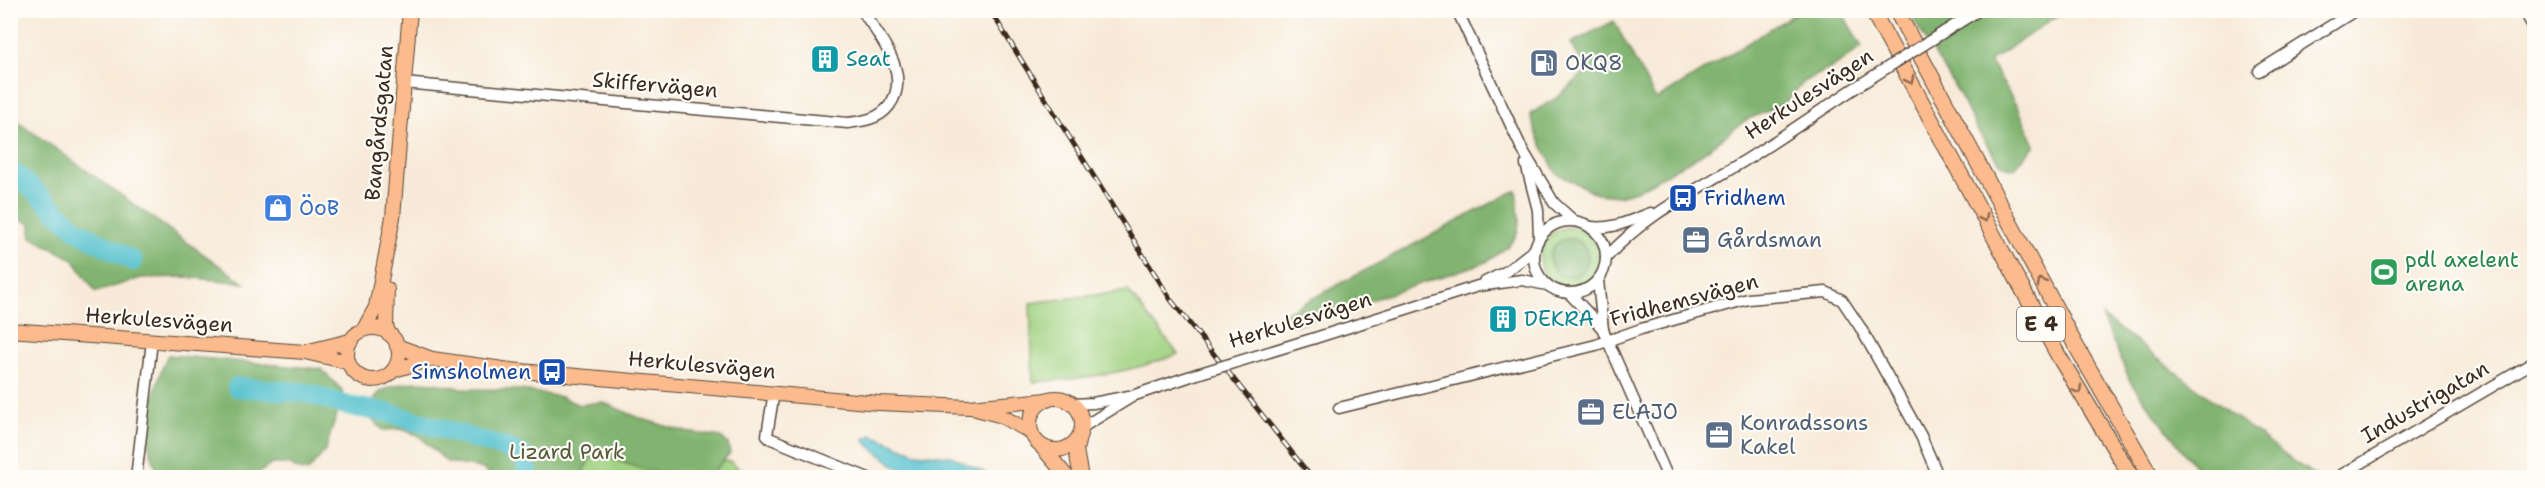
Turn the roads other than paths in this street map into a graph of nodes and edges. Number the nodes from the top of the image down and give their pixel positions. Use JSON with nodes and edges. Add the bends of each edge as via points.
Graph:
{"nodes":[{"id":1,"x":411,"y":10,"type":"edge"},
{"id":2,"x":862,"y":10,"type":"edge"},
{"id":3,"x":1457,"y":10,"type":"edge"},
{"id":4,"x":1872,"y":10,"type":"edge"},
{"id":5,"x":1896,"y":10,"type":"edge"},
{"id":6,"x":1979,"y":10,"type":"edge"},
{"id":7,"x":2356,"y":10,"type":"edge"},
{"id":8,"x":2524,"y":10,"type":"edge"},
{"id":9,"x":2535,"y":27,"type":"edge"},
{"id":10,"x":2259,"y":71,"type":"dead end"},
{"id":11,"x":403,"y":83,"type":"junction"},
{"id":12,"x":1522,"y":149,"type":"junction"},
{"id":13,"x":1659,"y":210,"type":"junction"},
{"id":14,"x":1574,"y":221,"type":"junction"},
{"id":15,"x":1590,"y":227,"type":"junction"},
{"id":16,"x":1539,"y":238,"type":"junction"},
{"id":17,"x":389,"y":239,"type":"junction"},
{"id":18,"x":1534,"y":249,"type":"junction"},
{"id":19,"x":1606,"y":258,"type":"junction"},
{"id":20,"x":1598,"y":280,"type":"junction"},
{"id":21,"x":1547,"y":285,"type":"junction"},
{"id":22,"x":1478,"y":286,"type":"junction"},
{"id":23,"x":1569,"y":293,"type":"junction"},
{"id":24,"x":364,"y":329,"type":"junction"},
{"id":25,"x":10,"y":330,"type":"edge"},
{"id":26,"x":1603,"y":330,"type":"junction"},
{"id":27,"x":389,"y":334,"type":"junction"},
{"id":28,"x":152,"y":341,"type":"junction"},
{"id":29,"x":350,"y":341,"type":"junction"},
{"id":30,"x":1608,"y":341,"type":"junction"},
{"id":31,"x":397,"y":346,"type":"junction"},
{"id":32,"x":304,"y":352,"type":"junction"},
{"id":33,"x":432,"y":359,"type":"junction"},
{"id":34,"x":348,"y":362,"type":"junction"},
{"id":35,"x":2535,"y":362,"type":"edge"},
{"id":36,"x":393,"y":370,"type":"junction"},
{"id":37,"x":774,"y":392,"type":"junction"},
{"id":38,"x":1135,"y":395,"type":"junction"},
{"id":39,"x":1047,"y":400,"type":"junction"},
{"id":40,"x":1072,"y":404,"type":"junction"},
{"id":41,"x":2112,"y":405,"type":"junction"},
{"id":42,"x":969,"y":407,"type":"junction"},
{"id":43,"x":1339,"y":408,"type":"dead end"},
{"id":44,"x":1031,"y":432,"type":"junction"},
{"id":45,"x":1080,"y":433,"type":"junction"},
{"id":46,"x":1041,"y":445,"type":"junction"},
{"id":47,"x":136,"y":477,"type":"edge"},
{"id":48,"x":868,"y":477,"type":"edge"},
{"id":49,"x":1068,"y":477,"type":"edge"},
{"id":50,"x":1081,"y":477,"type":"edge"},
{"id":51,"x":1668,"y":477,"type":"edge"},
{"id":52,"x":1939,"y":477,"type":"edge"},
{"id":53,"x":2132,"y":477,"type":"edge"},
{"id":54,"x":2152,"y":477,"type":"edge"},
{"id":55,"x":2164,"y":477,"type":"edge"},
{"id":56,"x":2336,"y":477,"type":"edge"}],
"edges":[{"from":1,"to":11,"type":"main road","name":"Bangårdsgatan"},
{"from":2,"to":11,"type":"street","name":"Skiffervägen","via":[[890,54],[898,88],[885,111],[867,121],[848,123]]},
{"from":3,"to":12,"type":"street"},
{"from":4,"to":53,"type":"highway","number":"E 4","one_way":true,"via":[[2058,355]]},
{"from":41,"to":5,"type":"highway","number":"E 4","one_way":true,"via":[[2070,335]]},
{"from":6,"to":13,"type":"street","name":"Herkulesvägen","bridge":true,"via":[[1749,158]]},
{"from":7,"to":10,"type":"street"},
{"from":8,"to":9,"type":"street"},
{"from":11,"to":17,"type":"main road","name":"Bangårdsgatan"},
{"from":12,"to":14,"type":"street","via":[[1554,203]]},
{"from":12,"to":16,"type":"street","via":[[1539,210]]},
{"from":13,"to":15,"type":"street","name":"Herkulesvägen","via":[[1617,226]]},
{"from":13,"to":19,"type":"street","name":"Herkulesvägen"},
{"from":14,"to":15,"type":"street"},
{"from":14,"to":16,"type":"street","via":[[1554,224]]},
{"from":15,"to":19,"type":"street","via":[[1600,237]]},
{"from":16,"to":18,"type":"street"},
{"from":17,"to":24,"type":"main road","name":"Bangårdsgatan","via":[[376,307]]},
{"from":17,"to":27,"type":"main road","name":"Bangårdsgatan"},
{"from":18,"to":21,"type":"street","via":[[1536,269]]},
{"from":18,"to":22,"type":"street","name":"Herkulesvägen","via":[[1508,271]]},
{"from":19,"to":20,"type":"street"},
{"from":20,"to":23,"type":"street","via":[[1585,290]]},
{"from":20,"to":26,"type":"street"},
{"from":21,"to":22,"type":"street","name":"Herkulesvägen","via":[[1522,280]]},
{"from":21,"to":23,"type":"street"},
{"from":22,"to":38,"type":"street","name":"Herkulesvägen","bridge":true},
{"from":23,"to":26,"type":"street"},
{"from":24,"to":27,"type":"main road"},
{"from":24,"to":29,"type":"main road"},
{"from":25,"to":28,"type":"main road","name":"Herkulesvägen"},
{"from":26,"to":30,"type":"street"},
{"from":27,"to":31,"type":"main road"},
{"from":28,"to":32,"type":"main road","name":"Herkulesvägen"},
{"from":28,"to":47,"type":"street"},
{"from":29,"to":32,"type":"main road","name":"Herkulesvägen"},
{"from":29,"to":34,"type":"main road"},
{"from":30,"to":43,"type":"street","name":"Fridhemsvägen"},
{"from":30,"to":51,"type":"street"},
{"from":30,"to":52,"type":"street","name":"Fridhemsvägen","via":[[1748,299],[1826,292],[1842,300],[1860,327],[1921,436]]},
{"from":31,"to":33,"type":"main road","name":"Herkulesvägen"},
{"from":31,"to":36,"type":"main road","via":[[398,362]]},
{"from":32,"to":34,"type":"main road","name":"Herkulesvägen"},
{"from":33,"to":36,"type":"main road","name":"Herkulesvägen"},
{"from":33,"to":37,"type":"main road","name":"Herkulesvägen","via":[[510,370]]},
{"from":34,"to":36,"type":"main road","via":[[351,370],[367,380],[385,377]]},
{"from":35,"to":56,"type":"street","name":"Industrigatan"},
{"from":37,"to":42,"type":"main road","name":"Herkulesvägen"},
{"from":37,"to":48,"type":"street","via":[[769,438]]},
{"from":38,"to":40,"type":"street","name":"Herkulesvägen"},
{"from":38,"to":45,"type":"street","name":"Herkulesvägen"},
{"from":39,"to":40,"type":"main road","via":[[1060,398]]},
{"from":39,"to":42,"type":"main road","name":"Herkulesvägen"},
{"from":39,"to":44,"type":"main road","via":[[1034,409]]},
{"from":40,"to":45,"type":"main road","via":[[1081,416]]},
{"from":41,"to":54,"type":"highway"},
{"from":41,"to":55,"type":"highway","number":"E 4"},
{"from":42,"to":44,"type":"main road","name":"Herkulesvägen","via":[[999,415]]},
{"from":44,"to":46,"type":"main road"},
{"from":45,"to":46,"type":"main road","via":[[1066,448]]},
{"from":45,"to":50,"type":"main road","via":[[1076,450]]},
{"from":46,"to":49,"type":"main road"}]}
